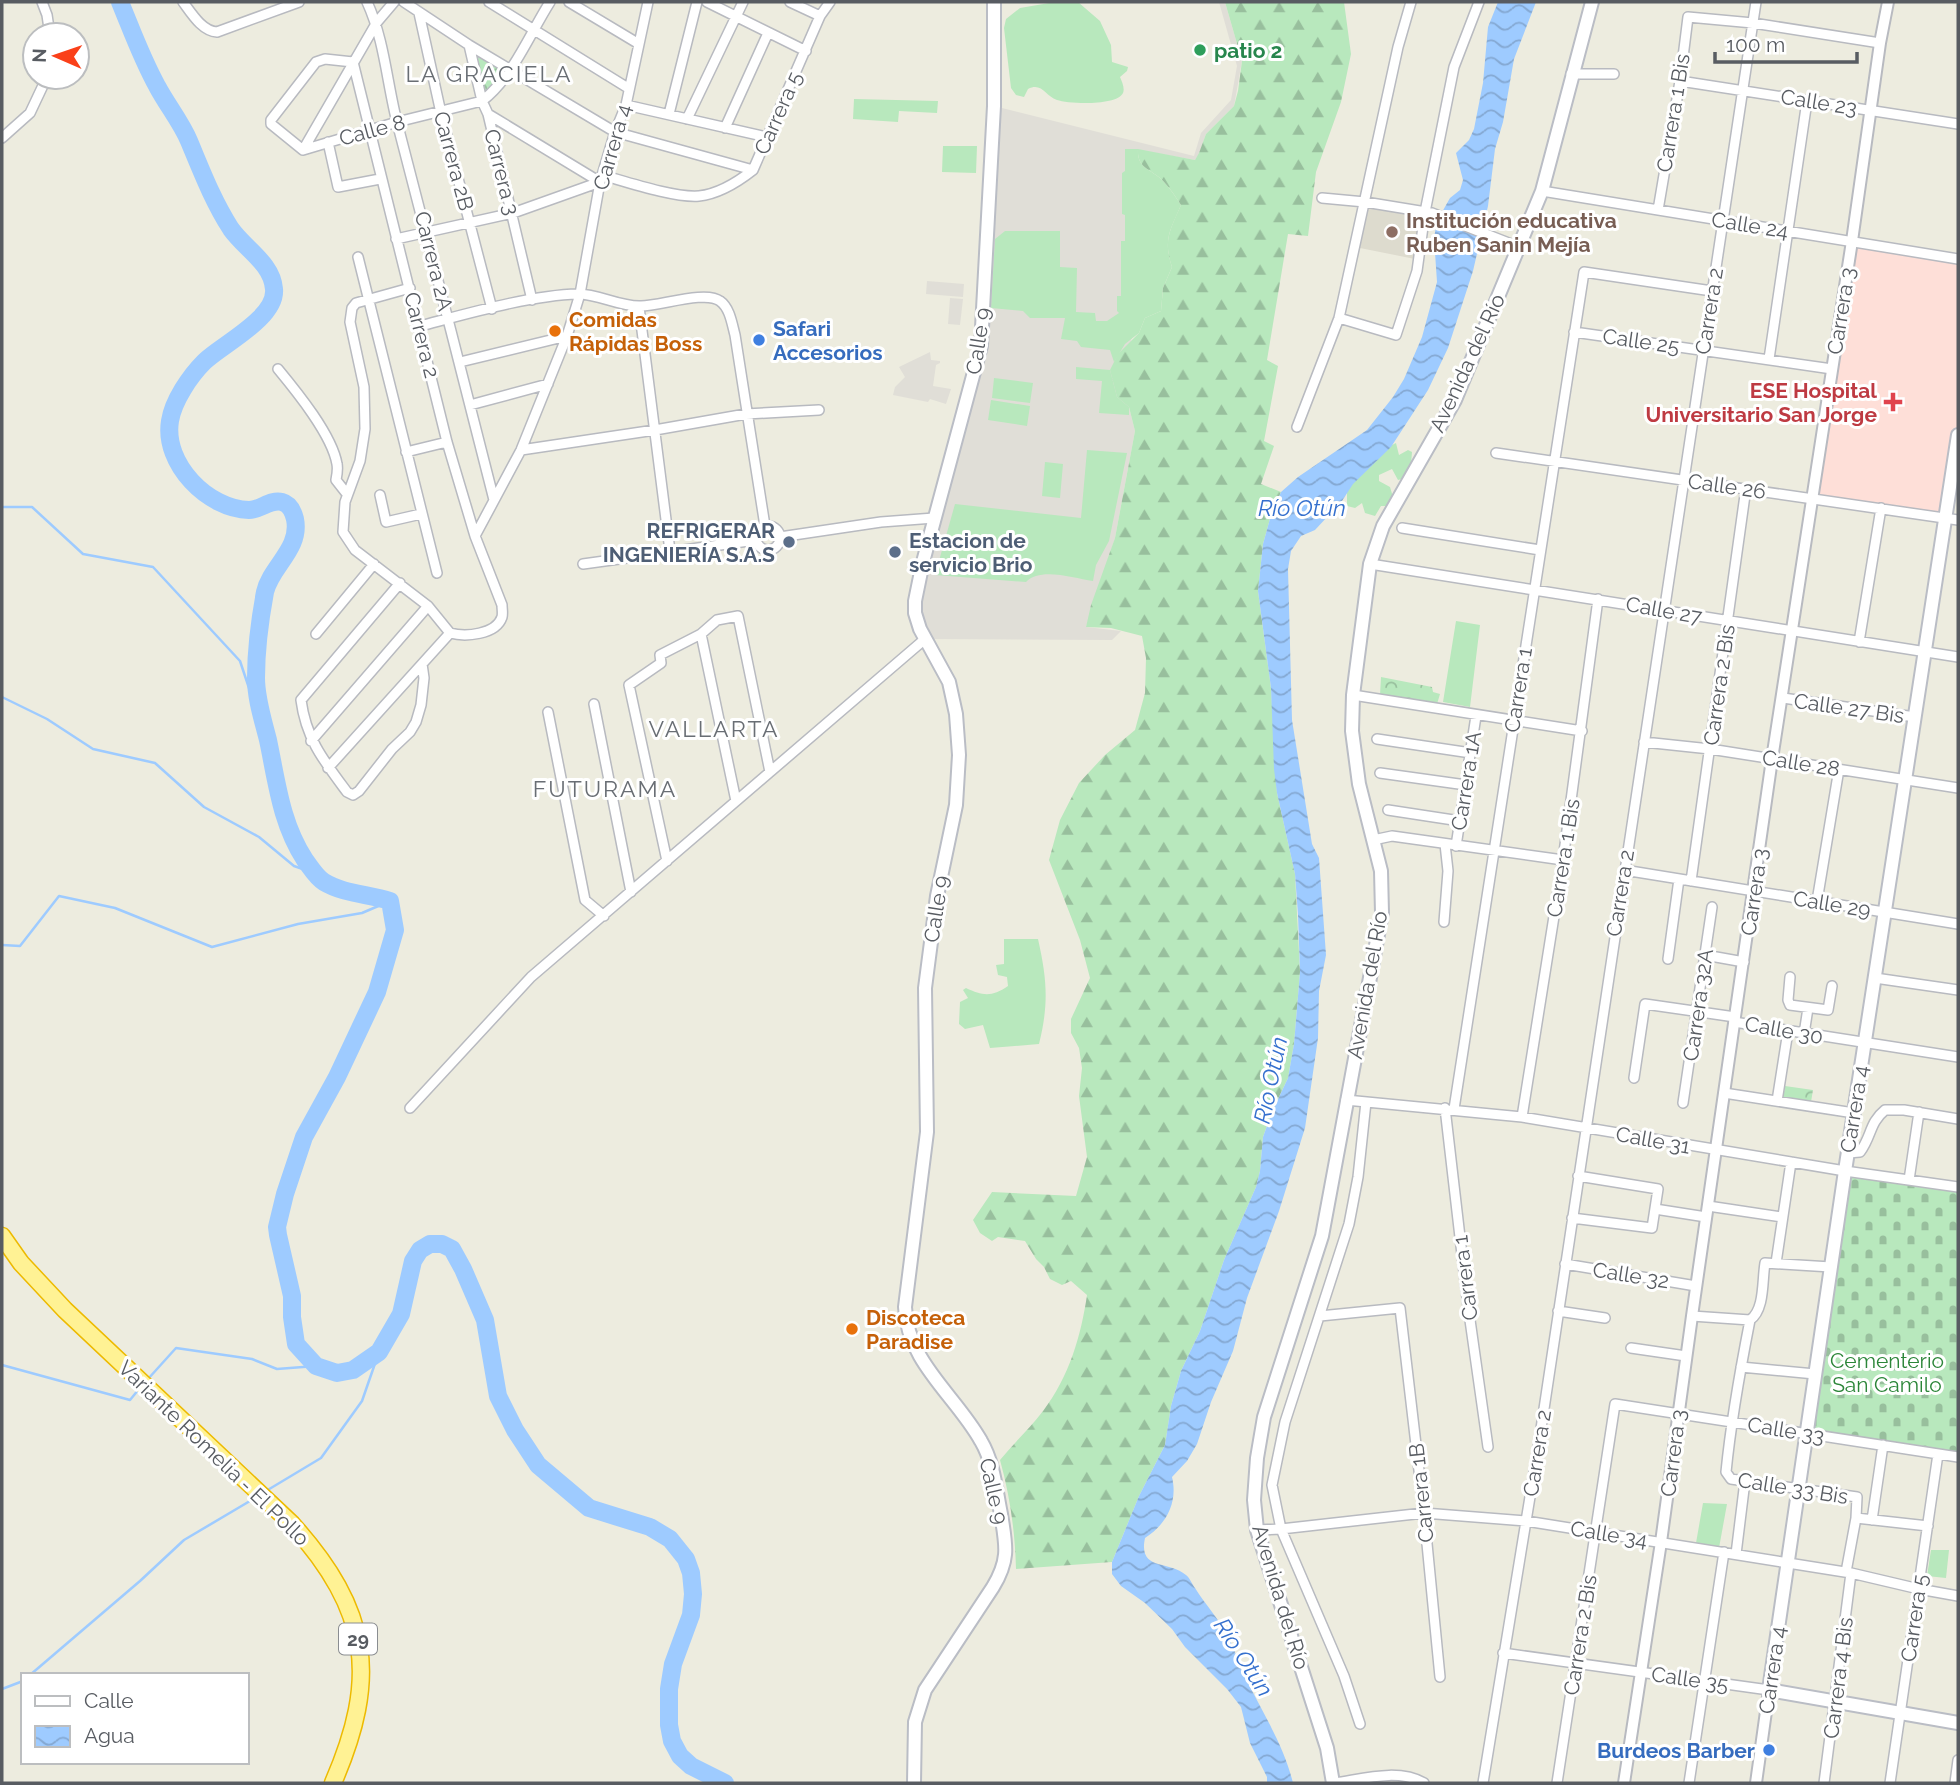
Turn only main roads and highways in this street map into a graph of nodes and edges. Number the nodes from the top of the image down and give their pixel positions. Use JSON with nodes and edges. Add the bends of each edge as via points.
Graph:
{"nodes":[{"id":1,"x":994,"y":2,"type":"edge"},
{"id":2,"x":1592,"y":2,"type":"edge"},
{"id":3,"x":1958,"y":435,"type":"edge"},
{"id":4,"x":1952,"y":519,"type":"edge"},
{"id":5,"x":2,"y":1236,"type":"edge"},
{"id":6,"x":1769,"y":1690,"type":"joint"},
{"id":7,"x":1958,"y":1723,"type":"edge"},
{"id":8,"x":333,"y":1783,"type":"edge"},
{"id":9,"x":914,"y":1783,"type":"edge"},
{"id":10,"x":1334,"y":1783,"type":"edge"}],
"edges":[{"from":1,"to":9,"type":"main road","name":"Calle 9","via":[[994,106],[981,346],[915,601],[925,639],[949,682],[959,755],[956,805],[937,896],[925,988],[928,1132],[905,1320],[925,1365],[982,1443],[1007,1546],[1001,1574],[925,1690],[915,1722]]},
{"from":2,"to":10,"type":"main road","name":"Avenida del Río","via":[[1542,191],[1455,400],[1383,526],[1370,564],[1353,695],[1354,760],[1381,871],[1382,913],[1322,1236],[1264,1417],[1254,1500],[1257,1530]]},
{"from":3,"to":4,"type":"main road","name":"Carrera 4"},
{"from":4,"to":6,"type":"main road","name":"Carrera 4","via":[[1925,652]]},
{"from":5,"to":8,"type":"highway","name":"Variante Romelia - El Pollo","number":"29","via":[[51,1297],[282,1514],[309,1543],[338,1586],[359,1644],[361,1681],[360,1705]]},
{"from":6,"to":7,"type":"main road","name":"Calle 35"}]}
